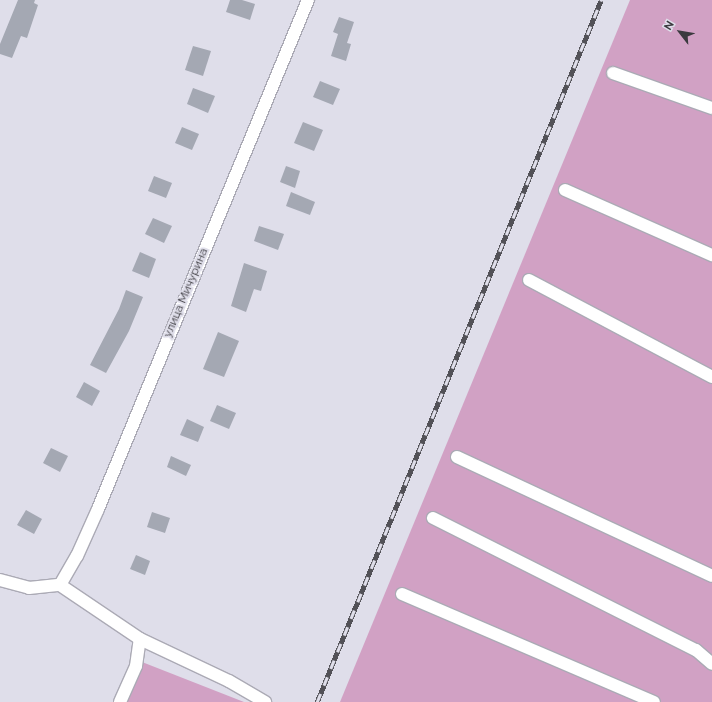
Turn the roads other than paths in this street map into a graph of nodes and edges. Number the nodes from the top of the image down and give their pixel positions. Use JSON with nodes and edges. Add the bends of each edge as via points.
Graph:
{"nodes":[{"id":1,"x":308,"y":0,"type":"edge"},
{"id":2,"x":613,"y":73,"type":"dead end"},
{"id":3,"x":712,"y":108,"type":"edge"},
{"id":4,"x":565,"y":190,"type":"dead end"},
{"id":5,"x":712,"y":255,"type":"edge"},
{"id":6,"x":528,"y":280,"type":"dead end"},
{"id":7,"x":712,"y":376,"type":"edge"},
{"id":8,"x":457,"y":457,"type":"dead end"},
{"id":9,"x":433,"y":518,"type":"dead end"},
{"id":10,"x":712,"y":576,"type":"edge"},
{"id":11,"x":0,"y":580,"type":"edge"},
{"id":12,"x":60,"y":584,"type":"junction"},
{"id":13,"x":402,"y":594,"type":"dead end"},
{"id":14,"x":140,"y":640,"type":"junction"},
{"id":15,"x":712,"y":664,"type":"edge"},
{"id":16,"x":120,"y":702,"type":"edge"},
{"id":17,"x":265,"y":702,"type":"edge"},
{"id":18,"x":654,"y":702,"type":"edge"}],
"edges":[{"from":1,"to":12,"type":"street","name":"улица Мичурина","via":[[98,509],[78,556]]},
{"from":2,"to":3,"type":"street"},
{"from":4,"to":5,"type":"street"},
{"from":6,"to":7,"type":"street"},
{"from":8,"to":10,"type":"street"},
{"from":9,"to":15,"type":"street","via":[[696,650]]},
{"from":11,"to":12,"type":"street","via":[[29,588]]},
{"from":12,"to":14,"type":"street"},
{"from":13,"to":18,"type":"street"},
{"from":14,"to":16,"type":"street","via":[[136,666]]},
{"from":14,"to":17,"type":"street","via":[[229,681]]}]}
